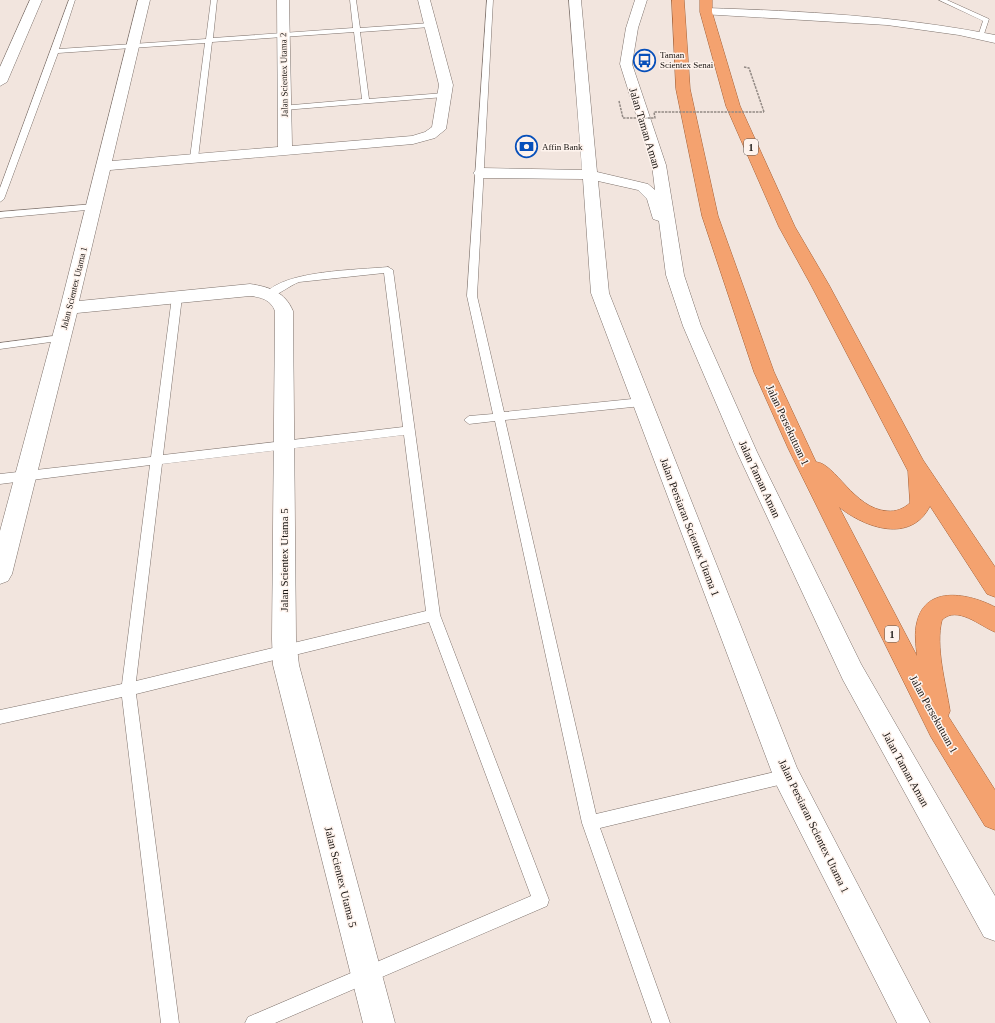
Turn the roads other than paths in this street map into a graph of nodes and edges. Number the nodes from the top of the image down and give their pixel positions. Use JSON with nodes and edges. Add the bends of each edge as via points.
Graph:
{"nodes":[{"id":1,"x":36,"y":0,"type":"edge"},
{"id":2,"x":72,"y":0,"type":"edge"},
{"id":3,"x":144,"y":0,"type":"edge"},
{"id":4,"x":214,"y":0,"type":"edge"},
{"id":5,"x":283,"y":0,"type":"edge"},
{"id":6,"x":353,"y":0,"type":"edge"},
{"id":7,"x":424,"y":0,"type":"edge"},
{"id":8,"x":490,"y":0,"type":"edge"},
{"id":9,"x":575,"y":0,"type":"edge"},
{"id":10,"x":641,"y":0,"type":"edge"},
{"id":11,"x":678,"y":0,"type":"edge"},
{"id":12,"x":942,"y":0,"type":"edge"},
{"id":13,"x":706,"y":6,"type":"edge"},
{"id":14,"x":987,"y":20,"type":"junction"},
{"id":15,"x":995,"y":21,"type":"edge"},
{"id":16,"x":430,"y":25,"type":"junction"},
{"id":17,"x":357,"y":30,"type":"junction"},
{"id":18,"x":283,"y":35,"type":"junction"},
{"id":19,"x":981,"y":36,"type":"junction"},
{"id":20,"x":995,"y":39,"type":"edge"},
{"id":21,"x":209,"y":40,"type":"junction"},
{"id":22,"x":133,"y":46,"type":"junction"},
{"id":23,"x":55,"y":51,"type":"junction"},
{"id":24,"x":0,"y":82,"type":"edge"},
{"id":25,"x":444,"y":95,"type":"junction"},
{"id":26,"x":366,"y":101,"type":"junction"},
{"id":27,"x":284,"y":108,"type":"junction"},
{"id":28,"x":285,"y":151,"type":"junction"},
{"id":29,"x":194,"y":158,"type":"junction"},
{"id":30,"x":104,"y":166,"type":"junction"},
{"id":31,"x":480,"y":173,"type":"junction"},
{"id":32,"x":590,"y":174,"type":"junction"},
{"id":33,"x":0,"y":198,"type":"edge"},
{"id":34,"x":94,"y":207,"type":"junction"},
{"id":35,"x":0,"y":215,"type":"edge"},
{"id":36,"x":675,"y":275,"type":"junction"},
{"id":37,"x":270,"y":294,"type":"junction"},
{"id":38,"x":177,"y":298,"type":"junction"},
{"id":39,"x":69,"y":308,"type":"junction"},
{"id":40,"x":61,"y":338,"type":"junction"},
{"id":41,"x":0,"y":346,"type":"edge"},
{"id":42,"x":642,"y":402,"type":"junction"},
{"id":43,"x":499,"y":417,"type":"junction"},
{"id":44,"x":469,"y":420,"type":"dead end"},
{"id":45,"x":409,"y":430,"type":"junction"},
{"id":46,"x":284,"y":445,"type":"junction"},
{"id":47,"x":798,"y":448,"type":"junction"},
{"id":48,"x":156,"y":460,"type":"junction"},
{"id":49,"x":916,"y":466,"type":"junction"},
{"id":50,"x":25,"y":476,"type":"junction"},
{"id":51,"x":0,"y":479,"type":"edge"},
{"id":52,"x":0,"y":574,"type":"edge"},
{"id":53,"x":991,"y":575,"type":"edge"},
{"id":54,"x":433,"y":615,"type":"junction"},
{"id":55,"x":995,"y":621,"type":"edge"},
{"id":56,"x":285,"y":650,"type":"junction"},
{"id":57,"x":128,"y":689,"type":"junction"},
{"id":58,"x":0,"y":718,"type":"edge"},
{"id":59,"x":940,"y":728,"type":"junction"},
{"id":60,"x":787,"y":776,"type":"junction"},
{"id":61,"x":995,"y":816,"type":"edge"},
{"id":62,"x":590,"y":823,"type":"junction"},
{"id":63,"x":995,"y":926,"type":"edge"},
{"id":64,"x":366,"y":975,"type":"junction"},
{"id":65,"x":170,"y":1023,"type":"edge"},
{"id":66,"x":254,"y":1023,"type":"edge"},
{"id":67,"x":379,"y":1023,"type":"edge"},
{"id":68,"x":661,"y":1023,"type":"edge"},
{"id":69,"x":914,"y":1023,"type":"edge"}],
"edges":[{"from":1,"to":24,"type":"street"},
{"from":2,"to":23,"type":"lane"},
{"from":3,"to":22,"type":"street","name":"Jalan Scientex Utama 1"},
{"from":4,"to":21,"type":"lane"},
{"from":5,"to":18,"type":"street","name":"Jalan Scientex Utama 2"},
{"from":6,"to":17,"type":"lane"},
{"from":7,"to":16,"type":"street"},
{"from":8,"to":31,"type":"lane"},
{"from":9,"to":32,"type":"street","name":"Jalan Persiaran Scientex Utama 1"},
{"from":10,"to":36,"type":"street","name":"Jalan Taman Aman","via":[[632,28],[626,64],[658,165]]},
{"from":11,"to":47,"type":"highway","name":"Jalan Persekutuan 1","number":"1","via":[[682,89],[710,216],[764,372]]},
{"from":12,"to":14,"type":"lane"},
{"from":13,"to":19,"type":"street","via":[[876,20]]},
{"from":13,"to":49,"type":"highway","number":"1","via":[[733,106],[787,227]]},
{"from":14,"to":15,"type":"lane"},
{"from":14,"to":19,"type":"lane"},
{"from":16,"to":17,"type":"lane"},
{"from":16,"to":25,"type":"street","via":[[446,85]]},
{"from":17,"to":18,"type":"lane"},
{"from":17,"to":26,"type":"lane"},
{"from":18,"to":21,"type":"lane"},
{"from":18,"to":27,"type":"street","name":"Jalan Scientex Utama 2"},
{"from":19,"to":20,"type":"street"},
{"from":21,"to":22,"type":"lane"},
{"from":21,"to":29,"type":"lane"},
{"from":22,"to":23,"type":"lane"},
{"from":22,"to":30,"type":"street","name":"Jalan Scientex Utama 1"},
{"from":23,"to":33,"type":"lane"},
{"from":25,"to":26,"type":"lane"},
{"from":25,"to":28,"type":"street","via":[[439,129],[430,135],[413,140]]},
{"from":26,"to":27,"type":"lane"},
{"from":27,"to":28,"type":"street","name":"Jalan Scientex Utama 2"},
{"from":28,"to":29,"type":"street"},
{"from":29,"to":30,"type":"street"},
{"from":30,"to":34,"type":"street","name":"Jalan Scientex Utama 1"},
{"from":31,"to":32,"type":"street"},
{"from":31,"to":43,"type":"lane","via":[[472,296]]},
{"from":32,"to":36,"type":"street","via":[[643,187],[654,198]]},
{"from":32,"to":42,"type":"street","name":"Jalan Persiaran Scientex Utama 1","via":[[600,293]]},
{"from":34,"to":35,"type":"lane"},
{"from":34,"to":39,"type":"street","name":"Jalan Scientex Utama 1"},
{"from":36,"to":63,"type":"street","name":"Jalan Taman Aman","via":[[692,326],[747,452],[852,672]]},
{"from":37,"to":38,"type":"street","via":[[250,290]]},
{"from":37,"to":45,"type":"lane","via":[[298,279],[388,270]]},
{"from":37,"to":46,"type":"street","name":"Jalan Scientex Utama 5","via":[[282,304],[284,311]]},
{"from":38,"to":39,"type":"street"},
{"from":38,"to":48,"type":"lane"},
{"from":39,"to":40,"type":"street","name":"Jalan Scientex Utama 1"},
{"from":40,"to":41,"type":"lane"},
{"from":40,"to":50,"type":"street","name":"Jalan Scientex Utama 1"},
{"from":42,"to":43,"type":"lane"},
{"from":42,"to":60,"type":"street","name":"Jalan Persiaran Scientex Utama 1"},
{"from":43,"to":44,"type":"lane"},
{"from":43,"to":62,"type":"lane"},
{"from":45,"to":46,"type":"lane"},
{"from":45,"to":54,"type":"lane"},
{"from":46,"to":48,"type":"lane"},
{"from":46,"to":56,"type":"street","name":"Jalan Scientex Utama 5"},
{"from":47,"to":49,"type":"highway","via":[[837,492],[858,510],[878,521],[895,522],[915,513],[923,499]]},
{"from":47,"to":59,"type":"highway","name":"Jalan Persekutuan 1","number":"1"},
{"from":48,"to":50,"type":"lane"},
{"from":48,"to":57,"type":"lane"},
{"from":49,"to":53,"type":"highway","number":"1"},
{"from":50,"to":51,"type":"lane"},
{"from":50,"to":52,"type":"street","name":"Jalan Scientex Utama 1"},
{"from":54,"to":56,"type":"lane"},
{"from":54,"to":64,"type":"lane","via":[[541,900]]},
{"from":55,"to":59,"type":"highway","via":[[988,614],[964,605],[944,605],[931,614],[926,631]]},
{"from":56,"to":57,"type":"lane"},
{"from":56,"to":64,"type":"street","name":"Jalan Scientex Utama 5","via":[[286,666]]},
{"from":57,"to":58,"type":"lane"},
{"from":57,"to":65,"type":"lane"},
{"from":59,"to":61,"type":"highway","name":"Jalan Persekutuan 1","number":"1"},
{"from":60,"to":62,"type":"lane"},
{"from":60,"to":69,"type":"street","name":"Jalan Persiaran Scientex Utama 1"},
{"from":62,"to":68,"type":"lane"},
{"from":64,"to":66,"type":"lane"},
{"from":64,"to":67,"type":"street","name":"Jalan Scientex Utama 5"}]}
